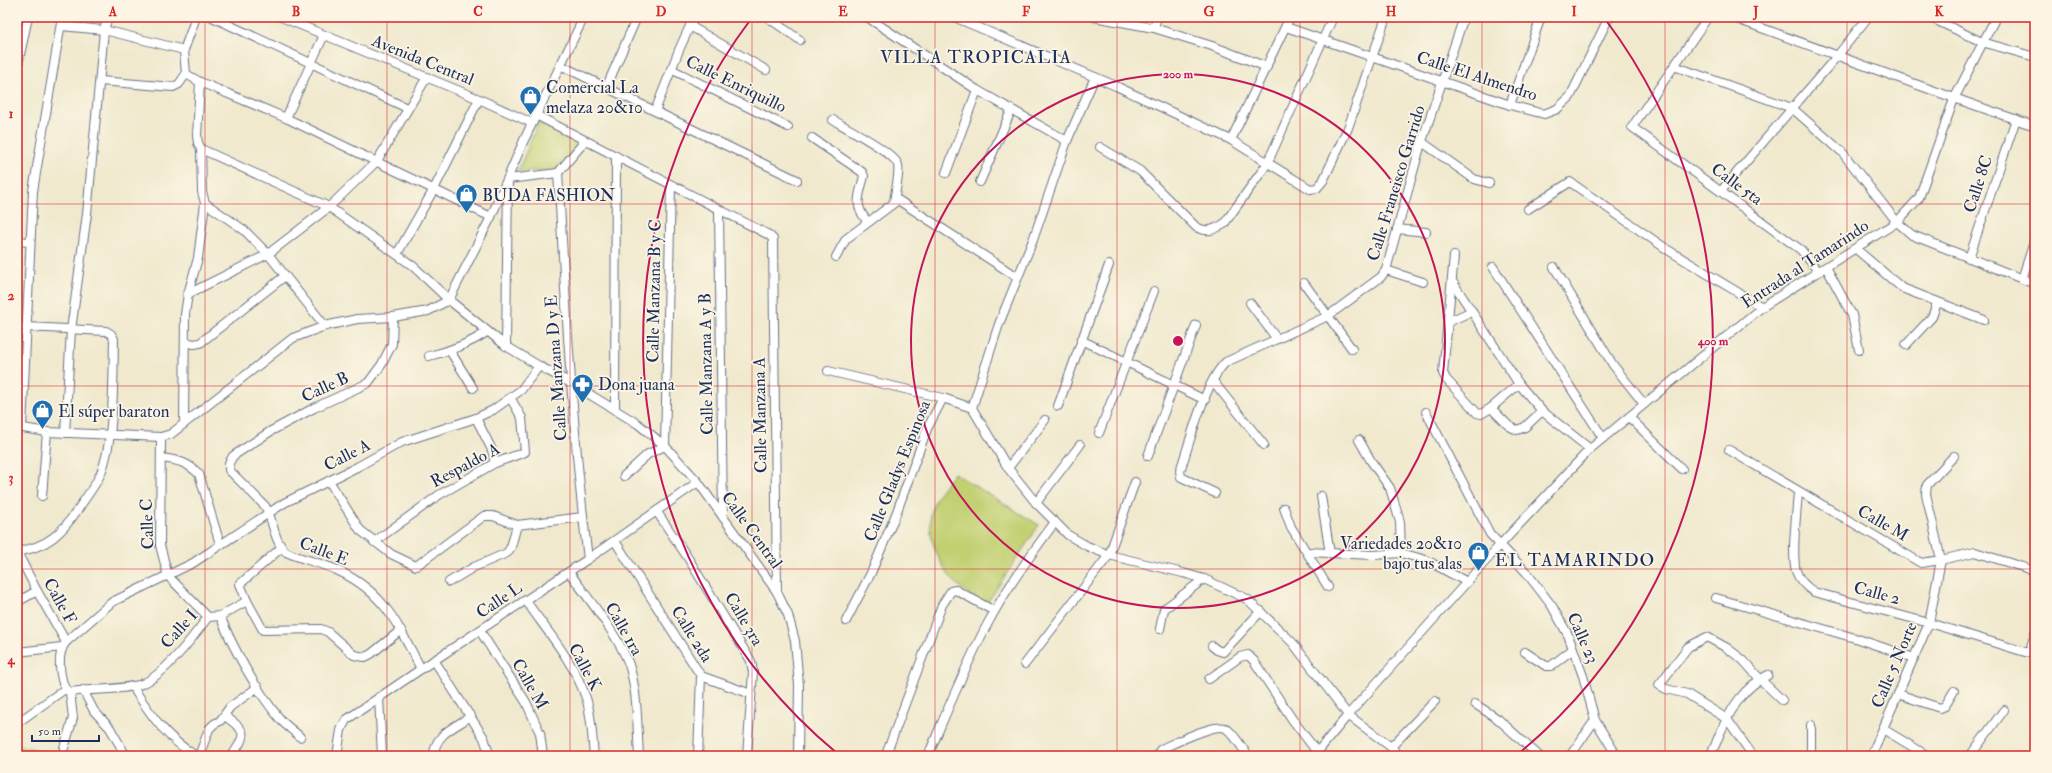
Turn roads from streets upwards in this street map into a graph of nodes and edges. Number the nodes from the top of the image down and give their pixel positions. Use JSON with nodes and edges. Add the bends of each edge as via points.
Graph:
{"nodes":[{"id":1,"x":28,"y":17,"type":"edge"},
{"id":2,"x":62,"y":17,"type":"edge"},
{"id":3,"x":108,"y":17,"type":"edge"},
{"id":4,"x":196,"y":17,"type":"edge"},
{"id":5,"x":212,"y":17,"type":"edge"},
{"id":6,"x":281,"y":17,"type":"edge"},
{"id":7,"x":584,"y":17,"type":"edge"},
{"id":8,"x":637,"y":17,"type":"edge"},
{"id":9,"x":694,"y":17,"type":"edge"},
{"id":10,"x":767,"y":17,"type":"edge"},
{"id":11,"x":867,"y":17,"type":"edge"},
{"id":12,"x":954,"y":17,"type":"edge"},
{"id":13,"x":1094,"y":17,"type":"edge"},
{"id":14,"x":1157,"y":17,"type":"edge"},
{"id":15,"x":1290,"y":17,"type":"edge"},
{"id":16,"x":1332,"y":17,"type":"edge"},
{"id":17,"x":1386,"y":17,"type":"edge"},
{"id":18,"x":1464,"y":17,"type":"edge"},
{"id":19,"x":1541,"y":17,"type":"edge"},
{"id":20,"x":1610,"y":17,"type":"edge"},
{"id":21,"x":1708,"y":17,"type":"edge"},
{"id":22,"x":1730,"y":17,"type":"edge"},
{"id":23,"x":1868,"y":17,"type":"edge"},
{"id":24,"x":1996,"y":17,"type":"edge"},
{"id":25,"x":1929,"y":18,"type":"edge"},
{"id":26,"x":61,"y":26,"type":"junction"},
{"id":27,"x":690,"y":26,"type":"junction"},
{"id":28,"x":1286,"y":27,"type":"junction"},
{"id":29,"x":1154,"y":28,"type":"junction"},
{"id":30,"x":104,"y":30,"type":"junction"},
{"id":31,"x":324,"y":35,"type":"junction"},
{"id":32,"x":800,"y":40,"type":"dead end"},
{"id":33,"x":1322,"y":40,"type":"junction"},
{"id":34,"x":1982,"y":42,"type":"junction"},
{"id":35,"x":184,"y":50,"type":"junction"},
{"id":36,"x":1838,"y":55,"type":"junction"},
{"id":37,"x":1372,"y":57,"type":"junction"},
{"id":38,"x":2035,"y":57,"type":"edge"},
{"id":39,"x":312,"y":64,"type":"junction"},
{"id":40,"x":560,"y":65,"type":"junction"},
{"id":41,"x":1674,"y":66,"type":"junction"},
{"id":42,"x":1267,"y":67,"type":"junction"},
{"id":43,"x":17,"y":69,"type":"edge"},
{"id":44,"x":671,"y":69,"type":"junction"},
{"id":45,"x":766,"y":70,"type":"dead end"},
{"id":46,"x":186,"y":74,"type":"junction"},
{"id":47,"x":427,"y":77,"type":"junction"},
{"id":48,"x":1094,"y":77,"type":"junction"},
{"id":49,"x":100,"y":81,"type":"junction"},
{"id":50,"x":1444,"y":81,"type":"junction"},
{"id":51,"x":200,"y":82,"type":"junction"},
{"id":52,"x":606,"y":88,"type":"junction"},
{"id":53,"x":977,"y":90,"type":"junction"},
{"id":54,"x":479,"y":98,"type":"junction"},
{"id":55,"x":1954,"y":99,"type":"junction"},
{"id":56,"x":1510,"y":105,"type":"junction"},
{"id":57,"x":407,"y":108,"type":"junction"},
{"id":58,"x":1792,"y":108,"type":"junction"},
{"id":59,"x":655,"y":111,"type":"junction"},
{"id":60,"x":1011,"y":111,"type":"junction"},
{"id":61,"x":536,"y":115,"type":"junction"},
{"id":62,"x":286,"y":118,"type":"junction"},
{"id":63,"x":2016,"y":119,"type":"junction"},
{"id":64,"x":833,"y":120,"type":"dead end"},
{"id":65,"x":532,"y":123,"type":"junction"},
{"id":66,"x":2035,"y":126,"type":"edge"},
{"id":67,"x":788,"y":127,"type":"dead end"},
{"id":68,"x":812,"y":138,"type":"dead end"},
{"id":69,"x":1232,"y":140,"type":"junction"},
{"id":70,"x":585,"y":141,"type":"junction"},
{"id":71,"x":1067,"y":141,"type":"junction"},
{"id":72,"x":1422,"y":142,"type":"junction"},
{"id":73,"x":1100,"y":147,"type":"dead end"},
{"id":74,"x":201,"y":149,"type":"junction"},
{"id":75,"x":616,"y":156,"type":"junction"},
{"id":76,"x":377,"y":161,"type":"junction"},
{"id":77,"x":1267,"y":164,"type":"junction"},
{"id":78,"x":946,"y":173,"type":"dead end"},
{"id":79,"x":558,"y":174,"type":"junction"},
{"id":80,"x":508,"y":178,"type":"junction"},
{"id":81,"x":797,"y":180,"type":"dead end"},
{"id":82,"x":980,"y":182,"type":"dead end"},
{"id":83,"x":1489,"y":183,"type":"dead end"},
{"id":84,"x":671,"y":185,"type":"junction"},
{"id":85,"x":434,"y":189,"type":"junction"},
{"id":86,"x":1721,"y":191,"type":"junction"},
{"id":87,"x":894,"y":202,"type":"junction"},
{"id":88,"x":205,"y":203,"type":"junction"},
{"id":89,"x":329,"y":207,"type":"junction"},
{"id":90,"x":719,"y":210,"type":"junction"},
{"id":91,"x":1528,"y":210,"type":"dead end"},
{"id":92,"x":492,"y":217,"type":"junction"},
{"id":93,"x":868,"y":222,"type":"junction"},
{"id":94,"x":1897,"y":222,"type":"junction"},
{"id":95,"x":1397,"y":229,"type":"junction"},
{"id":96,"x":1426,"y":232,"type":"dead end"},
{"id":97,"x":2035,"y":239,"type":"edge"},
{"id":98,"x":17,"y":241,"type":"edge"},
{"id":99,"x":29,"y":242,"type":"junction"},
{"id":100,"x":1856,"y":249,"type":"junction"},
{"id":101,"x":268,"y":254,"type":"junction"},
{"id":102,"x":397,"y":254,"type":"junction"},
{"id":103,"x":1454,"y":256,"type":"dead end"},
{"id":104,"x":836,"y":257,"type":"dead end"},
{"id":105,"x":1969,"y":258,"type":"junction"},
{"id":106,"x":1110,"y":265,"type":"dead end"},
{"id":107,"x":1493,"y":267,"type":"dead end"},
{"id":108,"x":1554,"y":267,"type":"dead end"},
{"id":109,"x":1826,"y":267,"type":"junction"},
{"id":110,"x":1386,"y":270,"type":"junction"},
{"id":111,"x":1819,"y":272,"type":"junction"},
{"id":112,"x":284,"y":276,"type":"junction"},
{"id":113,"x":1017,"y":277,"type":"junction"},
{"id":114,"x":2022,"y":279,"type":"junction"},
{"id":115,"x":1452,"y":281,"type":"junction"},
{"id":116,"x":1423,"y":282,"type":"dead end"},
{"id":117,"x":1304,"y":283,"type":"dead end"},
{"id":118,"x":2035,"y":284,"type":"edge"},
{"id":119,"x":1154,"y":291,"type":"dead end"},
{"id":120,"x":188,"y":294,"type":"junction"},
{"id":121,"x":449,"y":300,"type":"junction"},
{"id":122,"x":1937,"y":303,"type":"junction"},
{"id":123,"x":1250,"y":304,"type":"dead end"},
{"id":124,"x":1762,"y":307,"type":"junction"},
{"id":125,"x":1472,"y":311,"type":"junction"},
{"id":126,"x":1328,"y":316,"type":"junction"},
{"id":127,"x":393,"y":317,"type":"junction"},
{"id":128,"x":1984,"y":320,"type":"dead end"},
{"id":129,"x":1448,"y":322,"type":"junction"},
{"id":130,"x":1196,"y":325,"type":"dead end"},
{"id":131,"x":325,"y":326,"type":"junction"},
{"id":132,"x":26,"y":327,"type":"junction"},
{"id":133,"x":71,"y":330,"type":"junction"},
{"id":134,"x":488,"y":332,"type":"junction"},
{"id":135,"x":1277,"y":339,"type":"junction"},
{"id":136,"x":1081,"y":340,"type":"junction"},
{"id":137,"x":185,"y":342,"type":"junction"},
{"id":138,"x":1906,"y":345,"type":"dead end"},
{"id":139,"x":506,"y":346,"type":"junction"},
{"id":140,"x":1352,"y":349,"type":"dead end"},
{"id":141,"x":1859,"y":350,"type":"dead end"},
{"id":142,"x":450,"y":351,"type":"junction"},
{"id":143,"x":429,"y":356,"type":"dead end"},
{"id":144,"x":1126,"y":362,"type":"junction"},
{"id":145,"x":539,"y":366,"type":"junction"},
{"id":146,"x":828,"y":371,"type":"dead end"},
{"id":147,"x":1213,"y":381,"type":"junction"},
{"id":148,"x":571,"y":383,"type":"junction"},
{"id":149,"x":1519,"y":384,"type":"junction"},
{"id":150,"x":1173,"y":385,"type":"junction"},
{"id":151,"x":473,"y":388,"type":"dead end"},
{"id":152,"x":943,"y":398,"type":"junction"},
{"id":153,"x":511,"y":399,"type":"junction"},
{"id":154,"x":1205,"y":400,"type":"junction"},
{"id":155,"x":1644,"y":404,"type":"junction"},
{"id":156,"x":1058,"y":406,"type":"dead end"},
{"id":157,"x":972,"y":408,"type":"junction"},
{"id":158,"x":1491,"y":408,"type":"junction"},
{"id":159,"x":615,"y":410,"type":"junction"},
{"id":160,"x":1542,"y":411,"type":"junction"},
{"id":161,"x":1426,"y":412,"type":"dead end"},
{"id":162,"x":1629,"y":417,"type":"junction"},
{"id":163,"x":476,"y":418,"type":"junction"},
{"id":164,"x":1044,"y":420,"type":"dead end"},
{"id":165,"x":184,"y":423,"type":"junction"},
{"id":166,"x":19,"y":427,"type":"edge"},
{"id":167,"x":48,"y":432,"type":"junction"},
{"id":168,"x":65,"y":433,"type":"junction"},
{"id":169,"x":1099,"y":433,"type":"dead end"},
{"id":170,"x":109,"y":435,"type":"junction"},
{"id":171,"x":161,"y":437,"type":"junction"},
{"id":172,"x":1604,"y":438,"type":"junction"},
{"id":173,"x":1359,"y":440,"type":"dead end"},
{"id":174,"x":1080,"y":445,"type":"dead end"},
{"id":175,"x":1264,"y":445,"type":"dead end"},
{"id":176,"x":665,"y":446,"type":"junction"},
{"id":177,"x":1590,"y":450,"type":"junction"},
{"id":178,"x":1729,"y":450,"type":"dead end"},
{"id":179,"x":233,"y":456,"type":"joint"},
{"id":180,"x":1148,"y":456,"type":"dead end"},
{"id":181,"x":1954,"y":456,"type":"dead end"},
{"id":182,"x":161,"y":458,"type":"junction"},
{"id":183,"x":495,"y":463,"type":"junction"},
{"id":184,"x":1008,"y":468,"type":"junction"},
{"id":185,"x":1682,"y":469,"type":"dead end"},
{"id":186,"x":624,"y":476,"type":"dead end"},
{"id":187,"x":329,"y":481,"type":"junction"},
{"id":188,"x":698,"y":482,"type":"junction"},
{"id":189,"x":1135,"y":482,"type":"dead end"},
{"id":190,"x":1798,"y":492,"type":"junction"},
{"id":191,"x":1215,"y":494,"type":"dead end"},
{"id":192,"x":42,"y":496,"type":"dead end"},
{"id":193,"x":1321,"y":496,"type":"dead end"},
{"id":194,"x":1036,"y":503,"type":"junction"},
{"id":195,"x":1284,"y":508,"type":"dead end"},
{"id":196,"x":268,"y":512,"type":"junction"},
{"id":197,"x":657,"y":512,"type":"junction"},
{"id":198,"x":583,"y":517,"type":"junction"},
{"id":199,"x":724,"y":517,"type":"junction"},
{"id":200,"x":1055,"y":522,"type":"junction"},
{"id":201,"x":517,"y":526,"type":"junction"},
{"id":202,"x":615,"y":541,"type":"junction"},
{"id":203,"x":374,"y":542,"type":"junction"},
{"id":204,"x":220,"y":544,"type":"junction"},
{"id":205,"x":1500,"y":545,"type":"junction"},
{"id":206,"x":281,"y":548,"type":"junction"},
{"id":207,"x":17,"y":552,"type":"edge"},
{"id":208,"x":1308,"y":552,"type":"junction"},
{"id":209,"x":1401,"y":553,"type":"junction"},
{"id":210,"x":1330,"y":554,"type":"junction"},
{"id":211,"x":1109,"y":555,"type":"junction"},
{"id":212,"x":588,"y":559,"type":"junction"},
{"id":213,"x":1941,"y":560,"type":"junction"},
{"id":214,"x":569,"y":572,"type":"junction"},
{"id":215,"x":2035,"y":572,"type":"edge"},
{"id":216,"x":168,"y":576,"type":"junction"},
{"id":217,"x":1204,"y":579,"type":"junction"},
{"id":218,"x":449,"y":582,"type":"dead end"},
{"id":219,"x":1467,"y":582,"type":"junction"},
{"id":220,"x":1328,"y":587,"type":"dead end"},
{"id":221,"x":37,"y":591,"type":"junction"},
{"id":222,"x":777,"y":592,"type":"junction"},
{"id":223,"x":1716,"y":598,"type":"dead end"},
{"id":224,"x":247,"y":601,"type":"junction"},
{"id":225,"x":526,"y":601,"type":"junction"},
{"id":226,"x":17,"y":602,"type":"edge"},
{"id":227,"x":994,"y":611,"type":"junction"},
{"id":228,"x":1261,"y":611,"type":"junction"},
{"id":229,"x":208,"y":616,"type":"junction"},
{"id":230,"x":220,"y":616,"type":"junction"},
{"id":231,"x":846,"y":620,"type":"dead end"},
{"id":232,"x":1929,"y":623,"type":"junction"},
{"id":233,"x":1160,"y":629,"type":"dead end"},
{"id":234,"x":401,"y":630,"type":"junction"},
{"id":235,"x":480,"y":631,"type":"junction"},
{"id":236,"x":2035,"y":634,"type":"edge"},
{"id":237,"x":64,"y":645,"type":"junction"},
{"id":238,"x":1212,"y":646,"type":"dead end"},
{"id":239,"x":1573,"y":650,"type":"junction"},
{"id":240,"x":17,"y":652,"type":"edge"},
{"id":241,"x":1525,"y":652,"type":"dead end"},
{"id":242,"x":2032,"y":654,"type":"edge"},
{"id":243,"x":1914,"y":658,"type":"junction"},
{"id":244,"x":434,"y":660,"type":"junction"},
{"id":245,"x":1025,"y":664,"type":"dead end"},
{"id":246,"x":421,"y":669,"type":"junction"},
{"id":247,"x":1768,"y":675,"type":"dead end"},
{"id":248,"x":701,"y":676,"type":"junction"},
{"id":249,"x":1209,"y":679,"type":"dead end"},
{"id":250,"x":1760,"y":679,"type":"junction"},
{"id":251,"x":132,"y":686,"type":"junction"},
{"id":252,"x":258,"y":687,"type":"junction"},
{"id":253,"x":68,"y":690,"type":"junction"},
{"id":254,"x":83,"y":690,"type":"junction"},
{"id":255,"x":1954,"y":691,"type":"dead end"},
{"id":256,"x":751,"y":694,"type":"junction"},
{"id":257,"x":1898,"y":694,"type":"junction"},
{"id":258,"x":378,"y":697,"type":"junction"},
{"id":259,"x":1782,"y":700,"type":"dead end"},
{"id":260,"x":1434,"y":702,"type":"dead end"},
{"id":261,"x":1475,"y":704,"type":"dead end"},
{"id":262,"x":2004,"y":710,"type":"dead end"},
{"id":263,"x":1348,"y":715,"type":"junction"},
{"id":264,"x":225,"y":716,"type":"junction"},
{"id":265,"x":471,"y":716,"type":"junction"},
{"id":266,"x":1727,"y":719,"type":"junction"},
{"id":267,"x":1595,"y":720,"type":"junction"},
{"id":268,"x":17,"y":723,"type":"edge"},
{"id":269,"x":1811,"y":725,"type":"dead end"},
{"id":270,"x":1883,"y":729,"type":"junction"},
{"id":271,"x":300,"y":738,"type":"dead end"},
{"id":272,"x":1391,"y":747,"type":"junction"},
{"id":273,"x":64,"y":748,"type":"dead end"},
{"id":274,"x":887,"y":752,"type":"dead end"},
{"id":275,"x":1316,"y":754,"type":"edge"},
{"id":276,"x":126,"y":756,"type":"edge"},
{"id":277,"x":197,"y":756,"type":"edge"},
{"id":278,"x":232,"y":756,"type":"edge"},
{"id":279,"x":337,"y":756,"type":"edge"},
{"id":280,"x":382,"y":756,"type":"edge"},
{"id":281,"x":434,"y":756,"type":"edge"},
{"id":282,"x":490,"y":756,"type":"edge"},
{"id":283,"x":542,"y":756,"type":"edge"},
{"id":284,"x":594,"y":756,"type":"edge"},
{"id":285,"x":640,"y":756,"type":"edge"},
{"id":286,"x":698,"y":756,"type":"edge"},
{"id":287,"x":747,"y":756,"type":"edge"},
{"id":288,"x":798,"y":756,"type":"edge"},
{"id":289,"x":928,"y":756,"type":"edge"},
{"id":290,"x":1160,"y":756,"type":"edge"},
{"id":291,"x":1248,"y":756,"type":"edge"},
{"id":292,"x":1399,"y":756,"type":"edge"},
{"id":293,"x":1539,"y":756,"type":"edge"},
{"id":294,"x":1570,"y":756,"type":"edge"},
{"id":295,"x":1617,"y":756,"type":"edge"},
{"id":296,"x":1709,"y":756,"type":"edge"},
{"id":297,"x":1752,"y":756,"type":"edge"},
{"id":298,"x":1811,"y":756,"type":"edge"},
{"id":299,"x":1871,"y":756,"type":"edge"},
{"id":300,"x":1928,"y":756,"type":"edge"},
{"id":301,"x":1970,"y":756,"type":"edge"}],
"edges":[{"from":1,"to":43,"type":"street"},
{"from":2,"to":26,"type":"street"},
{"from":3,"to":30,"type":"street"},
{"from":4,"to":35,"type":"street"},
{"from":5,"to":39,"type":"street"},
{"from":6,"to":31,"type":"street","name":"Avenida Central"},
{"from":7,"to":40,"type":"street"},
{"from":8,"to":52,"type":"street"},
{"from":9,"to":27,"type":"street"},
{"from":10,"to":32,"type":"street"},
{"from":11,"to":53,"type":"street"},
{"from":12,"to":48,"type":"street"},
{"from":13,"to":29,"type":"street"},
{"from":14,"to":29,"type":"street"},
{"from":15,"to":28,"type":"street"},
{"from":16,"to":33,"type":"street"},
{"from":17,"to":37,"type":"street"},
{"from":18,"to":50,"type":"street","name":"Calle Francisco Garrido"},
{"from":19,"to":56,"type":"street"},
{"from":20,"to":56,"type":"street","name":"Calle El Almendro","via":[[1570,97],[1557,109],[1544,114]]},
{"from":21,"to":41,"type":"street"},
{"from":22,"to":36,"type":"street"},
{"from":23,"to":36,"type":"street"},
{"from":24,"to":34,"type":"street","name":"Entrada al Tamarindo"},
{"from":25,"to":34,"type":"street"},
{"from":26,"to":30,"type":"street"},
{"from":26,"to":99,"type":"street","via":[[33,192]]},
{"from":27,"to":44,"type":"street"},
{"from":27,"to":45,"type":"street"},
{"from":28,"to":33,"type":"street","name":"Calle El Almendro"},
{"from":28,"to":42,"type":"street"},
{"from":29,"to":42,"type":"street"},
{"from":30,"to":35,"type":"street"},
{"from":30,"to":49,"type":"street"},
{"from":31,"to":39,"type":"street"},
{"from":31,"to":47,"type":"street","name":"Avenida Central"},
{"from":33,"to":37,"type":"street","name":"Calle El Almendro"},
{"from":33,"to":77,"type":"street"},
{"from":34,"to":38,"type":"street"},
{"from":34,"to":55,"type":"street","name":"Entrada al Tamarindo"},
{"from":35,"to":46,"type":"street"},
{"from":36,"to":55,"type":"street"},
{"from":36,"to":58,"type":"street"},
{"from":37,"to":50,"type":"street","name":"Calle El Almendro"},
{"from":37,"to":77,"type":"street","via":[[1348,128],[1324,181],[1317,188],[1310,189]]},
{"from":39,"to":57,"type":"street"},
{"from":39,"to":62,"type":"street"},
{"from":40,"to":52,"type":"street"},
{"from":40,"to":61,"type":"street"},
{"from":41,"to":58,"type":"street"},
{"from":41,"to":86,"type":"street","name":"Calle 5ta","via":[[1632,127]]},
{"from":42,"to":69,"type":"street"},
{"from":44,"to":59,"type":"street"},
{"from":44,"to":67,"type":"street","name":"Calle Enriquillo"},
{"from":46,"to":49,"type":"street","via":[[179,84],[173,87]]},
{"from":46,"to":51,"type":"street"},
{"from":47,"to":54,"type":"street","name":"Avenida Central"},
{"from":47,"to":57,"type":"street"},
{"from":48,"to":69,"type":"street"},
{"from":48,"to":71,"type":"street"},
{"from":49,"to":133,"type":"street","via":[[88,214]]},
{"from":50,"to":56,"type":"street","name":"Calle El Almendro"},
{"from":50,"to":72,"type":"street","name":"Calle Francisco Garrido"},
{"from":51,"to":62,"type":"street"},
{"from":51,"to":74,"type":"street","via":[[197,136]]},
{"from":52,"to":59,"type":"street"},
{"from":53,"to":60,"type":"street"},
{"from":53,"to":78,"type":"street"},
{"from":54,"to":65,"type":"street","name":"Avenida Central"},
{"from":54,"to":85,"type":"street"},
{"from":55,"to":63,"type":"street"},
{"from":55,"to":94,"type":"street","name":"Entrada al Tamarindo","via":[[1919,198]]},
{"from":57,"to":76,"type":"street"},
{"from":58,"to":86,"type":"street"},
{"from":58,"to":94,"type":"street","via":[[1842,152]]},
{"from":59,"to":81,"type":"street"},
{"from":60,"to":71,"type":"street"},
{"from":60,"to":82,"type":"street"},
{"from":61,"to":65,"type":"street"},
{"from":61,"to":70,"type":"street"},
{"from":62,"to":76,"type":"street"},
{"from":63,"to":66,"type":"street"},
{"from":63,"to":105,"type":"street","name":"Calle 8C"},
{"from":64,"to":87,"type":"street","via":[[886,152],[897,162],[899,169]]},
{"from":65,"to":80,"type":"street"},
{"from":68,"to":93,"type":"street","via":[[862,172],[864,176],[858,206]]},
{"from":69,"to":77,"type":"street"},
{"from":70,"to":75,"type":"street"},
{"from":70,"to":79,"type":"street"},
{"from":71,"to":113,"type":"street","via":[[1033,240]]},
{"from":72,"to":83,"type":"street","via":[[1474,179]]},
{"from":72,"to":95,"type":"street","name":"Calle Francisco Garrido"},
{"from":73,"to":77,"type":"street","via":[[1140,171],[1187,218],[1205,231],[1224,224]]},
{"from":74,"to":88,"type":"street","via":[[202,192]]},
{"from":74,"to":89,"type":"street","name":"Calle Central"},
{"from":75,"to":84,"type":"street"},
{"from":75,"to":159,"type":"street"},
{"from":76,"to":85,"type":"street"},
{"from":76,"to":89,"type":"street"},
{"from":79,"to":80,"type":"street"},
{"from":79,"to":148,"type":"street","name":"Calle Manzana D y E"},
{"from":80,"to":92,"type":"street"},
{"from":80,"to":139,"type":"street"},
{"from":84,"to":90,"type":"street"},
{"from":84,"to":176,"type":"street","name":"Calle Manzana B y C"},
{"from":85,"to":92,"type":"street"},
{"from":85,"to":102,"type":"street"},
{"from":86,"to":111,"type":"street","name":"Calle 5ta","via":[[1801,250]]},
{"from":87,"to":93,"type":"street"},
{"from":87,"to":113,"type":"street","via":[[898,200]]},
{"from":88,"to":101,"type":"street","via":[[244,230]]},
{"from":88,"to":120,"type":"street","via":[[198,258]]},
{"from":89,"to":101,"type":"street"},
{"from":89,"to":102,"type":"street","name":"Calle Central"},
{"from":90,"to":199,"type":"street","name":"Calle Manzana A y B"},
{"from":90,"to":222,"type":"street","name":"Calle Manzana A","via":[[773,239]]},
{"from":91,"to":124,"type":"street","via":[[1570,182],[1668,250]]},
{"from":92,"to":121,"type":"street"},
{"from":93,"to":104,"type":"street","via":[[843,243]]},
{"from":94,"to":100,"type":"street","name":"Entrada al Tamarindo"},
{"from":94,"to":105,"type":"street","via":[[1912,235]]},
{"from":95,"to":96,"type":"street"},
{"from":95,"to":110,"type":"street","name":"Calle Francisco Garrido"},
{"from":97,"to":114,"type":"street"},
{"from":98,"to":99,"type":"street"},
{"from":99,"to":132,"type":"street"},
{"from":100,"to":109,"type":"street","name":"Entrada al Tamarindo"},
{"from":100,"to":122,"type":"street","via":[[1902,288]]},
{"from":101,"to":112,"type":"street"},
{"from":101,"to":120,"type":"street"},
{"from":102,"to":121,"type":"street","name":"Calle Central"},
{"from":103,"to":115,"type":"street"},
{"from":105,"to":114,"type":"street"},
{"from":106,"to":136,"type":"street"},
{"from":107,"to":172,"type":"street"},
{"from":108,"to":155,"type":"street","via":[[1613,365]]},
{"from":109,"to":111,"type":"street","name":"Entrada al Tamarindo"},
{"from":109,"to":141,"type":"street","via":[[1852,315]]},
{"from":110,"to":116,"type":"street"},
{"from":110,"to":126,"type":"street","name":"Calle Francisco Garrido","via":[[1381,278]]},
{"from":111,"to":124,"type":"street","name":"Entrada al Tamarindo"},
{"from":112,"to":131,"type":"street"},
{"from":112,"to":137,"type":"street","via":[[200,343]]},
{"from":113,"to":157,"type":"street"},
{"from":114,"to":118,"type":"street"},
{"from":115,"to":125,"type":"street"},
{"from":115,"to":129,"type":"street"},
{"from":117,"to":126,"type":"street"},
{"from":119,"to":144,"type":"street"},
{"from":120,"to":137,"type":"street"},
{"from":121,"to":127,"type":"street","via":[[428,312]]},
{"from":121,"to":134,"type":"street","name":"Calle Central"},
{"from":122,"to":128,"type":"street"},
{"from":122,"to":138,"type":"street","via":[[1932,317]]},
{"from":123,"to":135,"type":"street"},
{"from":124,"to":155,"type":"street","name":"Entrada al Tamarindo"},
{"from":125,"to":129,"type":"street"},
{"from":125,"to":149,"type":"street"},
{"from":126,"to":135,"type":"street","name":"Calle Francisco Garrido"},
{"from":126,"to":140,"type":"street"},
{"from":127,"to":131,"type":"street","via":[[356,319]]},
{"from":127,"to":179,"type":"street","name":"Calle B","via":[[392,344],[382,364],[368,382],[271,431]]},
{"from":129,"to":158,"type":"street","via":[[1443,372],[1446,380],[1477,413],[1485,413]]},
{"from":130,"to":150,"type":"street"},
{"from":131,"to":165,"type":"street","via":[[288,341]]},
{"from":132,"to":133,"type":"street"},
{"from":132,"to":166,"type":"street"},
{"from":133,"to":168,"type":"street"},
{"from":133,"to":170,"type":"street","via":[[106,331],[114,339]]},
{"from":134,"to":139,"type":"street","name":"Calle Central"},
{"from":134,"to":142,"type":"street"},
{"from":135,"to":147,"type":"street","name":"Calle Francisco Garrido","via":[[1226,362],[1218,369]]},
{"from":136,"to":144,"type":"street"},
{"from":136,"to":156,"type":"street"},
{"from":137,"to":165,"type":"street"},
{"from":139,"to":145,"type":"street","name":"Calle Central"},
{"from":142,"to":143,"type":"street"},
{"from":142,"to":151,"type":"street"},
{"from":144,"to":150,"type":"street"},
{"from":144,"to":169,"type":"street"},
{"from":145,"to":148,"type":"street","name":"Calle Central"},
{"from":145,"to":153,"type":"street","name":"Calle A"},
{"from":146,"to":152,"type":"street"},
{"from":147,"to":154,"type":"street","name":"Calle Francisco Garrido"},
{"from":147,"to":175,"type":"street"},
{"from":148,"to":159,"type":"street","name":"Calle Central"},
{"from":148,"to":198,"type":"street","name":"Calle Manzana D y E"},
{"from":149,"to":158,"type":"street"},
{"from":149,"to":160,"type":"street"},
{"from":150,"to":154,"type":"street"},
{"from":150,"to":180,"type":"street"},
{"from":152,"to":157,"type":"street","name":"Calle Gladys Espinosa"},
{"from":152,"to":231,"type":"street","name":"Calle Gladys Espinosa","via":[[927,429],[871,573]]},
{"from":153,"to":163,"type":"street","name":"Calle A"},
{"from":153,"to":183,"type":"street","name":"Respaldo A","via":[[522,418],[525,452]]},
{"from":154,"to":191,"type":"street","name":"Calle Francisco Garrido","via":[[1180,474],[1181,477]]},
{"from":155,"to":162,"type":"street","name":"Entrada al Tamarindo"},
{"from":157,"to":184,"type":"street"},
{"from":158,"to":160,"type":"street","via":[[1509,426],[1517,430],[1525,427]]},
{"from":159,"to":176,"type":"street","name":"Calle Central"},
{"from":160,"to":177,"type":"street"},
{"from":161,"to":205,"type":"street","name":"Calle 23","via":[[1480,517]]},
{"from":162,"to":172,"type":"street","name":"Entrada al Tamarindo"},
{"from":162,"to":185,"type":"street"},
{"from":163,"to":183,"type":"street","via":[[492,450]]},
{"from":163,"to":187,"type":"street","name":"Calle A","via":[[402,442]]},
{"from":164,"to":184,"type":"street"},
{"from":165,"to":171,"type":"street","via":[[170,434]]},
{"from":166,"to":167,"type":"street"},
{"from":167,"to":168,"type":"street"},
{"from":167,"to":192,"type":"street"},
{"from":168,"to":170,"type":"street"},
{"from":170,"to":171,"type":"street"},
{"from":170,"to":207,"type":"street","via":[[100,474],[72,518],[61,531],[40,546]]},
{"from":171,"to":182,"type":"street","name":"Calle C"},
{"from":172,"to":177,"type":"street","name":"Entrada al Tamarindo"},
{"from":173,"to":209,"type":"street","via":[[1390,488],[1400,522]]},
{"from":174,"to":194,"type":"street"},
{"from":176,"to":186,"type":"street","via":[[648,454]]},
{"from":176,"to":188,"type":"street","name":"Calle Central"},
{"from":177,"to":205,"type":"street","name":"Entrada al Tamarindo"},
{"from":178,"to":190,"type":"street","name":"Calle M"},
{"from":179,"to":196,"type":"street","name":"Calle E","via":[[229,470]]},
{"from":181,"to":213,"type":"street","via":[[1927,485],[1926,494]]},
{"from":182,"to":204,"type":"street","via":[[183,461],[199,474]]},
{"from":182,"to":216,"type":"street","name":"Calle C","via":[[160,545]]},
{"from":183,"to":203,"type":"street","name":"Respaldo A","via":[[439,494]]},
{"from":184,"to":194,"type":"street"},
{"from":187,"to":196,"type":"street","name":"Calle A"},
{"from":187,"to":203,"type":"street","via":[[360,530]]},
{"from":188,"to":197,"type":"street","name":"Calle L"},
{"from":188,"to":199,"type":"street","name":"Calle Central"},
{"from":189,"to":211,"type":"street"},
{"from":190,"to":213,"type":"street","name":"Calle M","via":[[1921,563]]},
{"from":190,"to":232,"type":"street","name":"Calle 2","via":[[1796,571],[1806,587],[1814,592]]},
{"from":193,"to":210,"type":"street"},
{"from":194,"to":200,"type":"street"},
{"from":195,"to":208,"type":"street","via":[[1291,527]]},
{"from":196,"to":204,"type":"street","name":"Calle A"},
{"from":196,"to":206,"type":"street","name":"Calle E"},
{"from":197,"to":202,"type":"street","name":"Calle L"},
{"from":197,"to":256,"type":"street","name":"Calle 3ra","via":[[745,649],[753,672]]},
{"from":198,"to":201,"type":"street"},
{"from":198,"to":212,"type":"street","name":"Calle Manzana D y E"},
{"from":199,"to":222,"type":"street","name":"Calle Central"},
{"from":200,"to":211,"type":"street","via":[[1068,535]]},
{"from":200,"to":227,"type":"street","via":[[1024,563]]},
{"from":201,"to":203,"type":"street","via":[[493,516],[484,516],[416,566]]},
{"from":201,"to":218,"type":"street","via":[[508,553],[474,567]]},
{"from":202,"to":212,"type":"street","name":"Calle L"},
{"from":202,"to":248,"type":"street","name":"Calle 2da"},
{"from":204,"to":216,"type":"street","name":"Calle A"},
{"from":205,"to":219,"type":"street","name":"Entrada al Tamarindo"},
{"from":205,"to":239,"type":"street","name":"Calle 23","via":[[1526,572],[1552,606]]},
{"from":206,"to":224,"type":"street","via":[[240,584]]},
{"from":206,"to":234,"type":"street","name":"Calle E","via":[[293,556],[333,569],[365,584],[388,609]]},
{"from":207,"to":221,"type":"street","name":"Calle F"},
{"from":208,"to":210,"type":"street"},
{"from":208,"to":220,"type":"street"},
{"from":209,"to":210,"type":"street"},
{"from":209,"to":219,"type":"street","via":[[1426,560]]},
{"from":211,"to":217,"type":"street"},
{"from":211,"to":245,"type":"street"},
{"from":212,"to":214,"type":"street","name":"Calle L"},
{"from":213,"to":215,"type":"street","name":"Calle M","via":[[1975,552]]},
{"from":213,"to":232,"type":"street","name":"Calle 5 Norte"},
{"from":214,"to":225,"type":"street","name":"Calle L"},
{"from":214,"to":285,"type":"street","name":"Calle 1ra","via":[[617,642],[630,667]]},
{"from":216,"to":229,"type":"street"},
{"from":216,"to":237,"type":"street","name":"Calle A","via":[[122,595]]},
{"from":217,"to":228,"type":"street","via":[[1247,599]]},
{"from":217,"to":233,"type":"street","via":[[1164,609]]},
{"from":219,"to":263,"type":"street","name":"Entrada al Tamarindo"},
{"from":221,"to":226,"type":"street"},
{"from":221,"to":237,"type":"street","name":"Calle F"},
{"from":222,"to":288,"type":"street","name":"Calle Central","via":[[788,615],[795,641],[799,685]]},
{"from":223,"to":243,"type":"street","via":[[1855,638]]},
{"from":224,"to":230,"type":"street","name":"Calle I"},
{"from":224,"to":234,"type":"street","via":[[263,630],[321,629],[354,655],[371,654]]},
{"from":225,"to":235,"type":"street","name":"Calle L"},
{"from":225,"to":284,"type":"street","name":"Calle K","via":[[573,669],[580,684],[591,721]]},
{"from":227,"to":274,"type":"street","via":[[956,590],[948,594]]},
{"from":227,"to":289,"type":"street"},
{"from":228,"to":238,"type":"street","via":[[1223,652]]},
{"from":228,"to":263,"type":"street","via":[[1292,642]]},
{"from":229,"to":230,"type":"street","name":"Calle I"},
{"from":229,"to":251,"type":"street","name":"Calle I","via":[[186,646],[158,674],[144,683]]},
{"from":230,"to":252,"type":"street","via":[[231,642]]},
{"from":232,"to":242,"type":"street","name":"Calle 2"},
{"from":232,"to":243,"type":"street","name":"Calle 5 Norte"},
{"from":234,"to":246,"type":"street","name":"Calle E"},
{"from":235,"to":244,"type":"street","name":"Calle L"},
{"from":235,"to":283,"type":"street","name":"Calle M","via":[[526,702],[540,733]]},
{"from":236,"to":242,"type":"street"},
{"from":237,"to":240,"type":"street"},
{"from":237,"to":253,"type":"street","name":"Calle F","via":[[60,656],[62,682]]},
{"from":239,"to":241,"type":"street","via":[[1551,666],[1546,666]]},
{"from":239,"to":267,"type":"street","name":"Calle 23"},
{"from":243,"to":257,"type":"street","name":"Calle 5 Norte"},
{"from":244,"to":246,"type":"street","name":"Calle L"},
{"from":244,"to":265,"type":"street"},
{"from":246,"to":258,"type":"street","name":"Calle L"},
{"from":247,"to":250,"type":"street"},
{"from":248,"to":256,"type":"street"},
{"from":248,"to":286,"type":"street","name":"Calle 2da"},
{"from":249,"to":275,"type":"street","via":[[1240,657],[1248,655]]},
{"from":250,"to":259,"type":"street"},
{"from":250,"to":266,"type":"street","via":[[1741,695]]},
{"from":250,"to":266,"type":"street","via":[[1743,660],[1707,637],[1688,647],[1659,684],[1666,689],[1687,694]]},
{"from":251,"to":254,"type":"street","name":"Calle I"},
{"from":251,"to":277,"type":"street","via":[[155,720],[178,745]]},
{"from":252,"to":264,"type":"street","via":[[230,707]]},
{"from":252,"to":271,"type":"street","via":[[280,719]]},
{"from":253,"to":254,"type":"street","name":"Calle I"},
{"from":253,"to":268,"type":"street"},
{"from":253,"to":273,"type":"street","name":"Calle F","via":[[73,718]]},
{"from":254,"to":276,"type":"street","via":[[94,711],[110,728]]},
{"from":255,"to":257,"type":"street","via":[[1946,706],[1940,708]]},
{"from":256,"to":287,"type":"street","name":"Calle 3ra"},
{"from":257,"to":270,"type":"street","name":"Calle 5 Norte"},
{"from":258,"to":279,"type":"street","name":"Calle L","via":[[346,720],[341,730]]},
{"from":258,"to":280,"type":"street"},
{"from":260,"to":272,"type":"street"},
{"from":261,"to":293,"type":"street","via":[[1498,719]]},
{"from":262,"to":301,"type":"street"},
{"from":263,"to":272,"type":"street"},
{"from":263,"to":275,"type":"street","name":"Entrada al Tamarindo"},
{"from":264,"to":277,"type":"street","via":[[210,729]]},
{"from":264,"to":278,"type":"street","via":[[241,728],[244,734]]},
{"from":265,"to":281,"type":"street","via":[[439,737],[434,746]]},
{"from":265,"to":282,"type":"street","via":[[484,738]]},
{"from":266,"to":296,"type":"street"},
{"from":266,"to":297,"type":"street"},
{"from":267,"to":294,"type":"street"},
{"from":267,"to":295,"type":"street","name":"Calle 23"},
{"from":269,"to":298,"type":"street"},
{"from":270,"to":299,"type":"street","name":"Calle 5 Norte"},
{"from":270,"to":300,"type":"street"},
{"from":272,"to":292,"type":"street"},
{"from":290,"to":291,"type":"street","via":[[1158,754],[1161,749],[1222,726],[1227,728]]}]}
